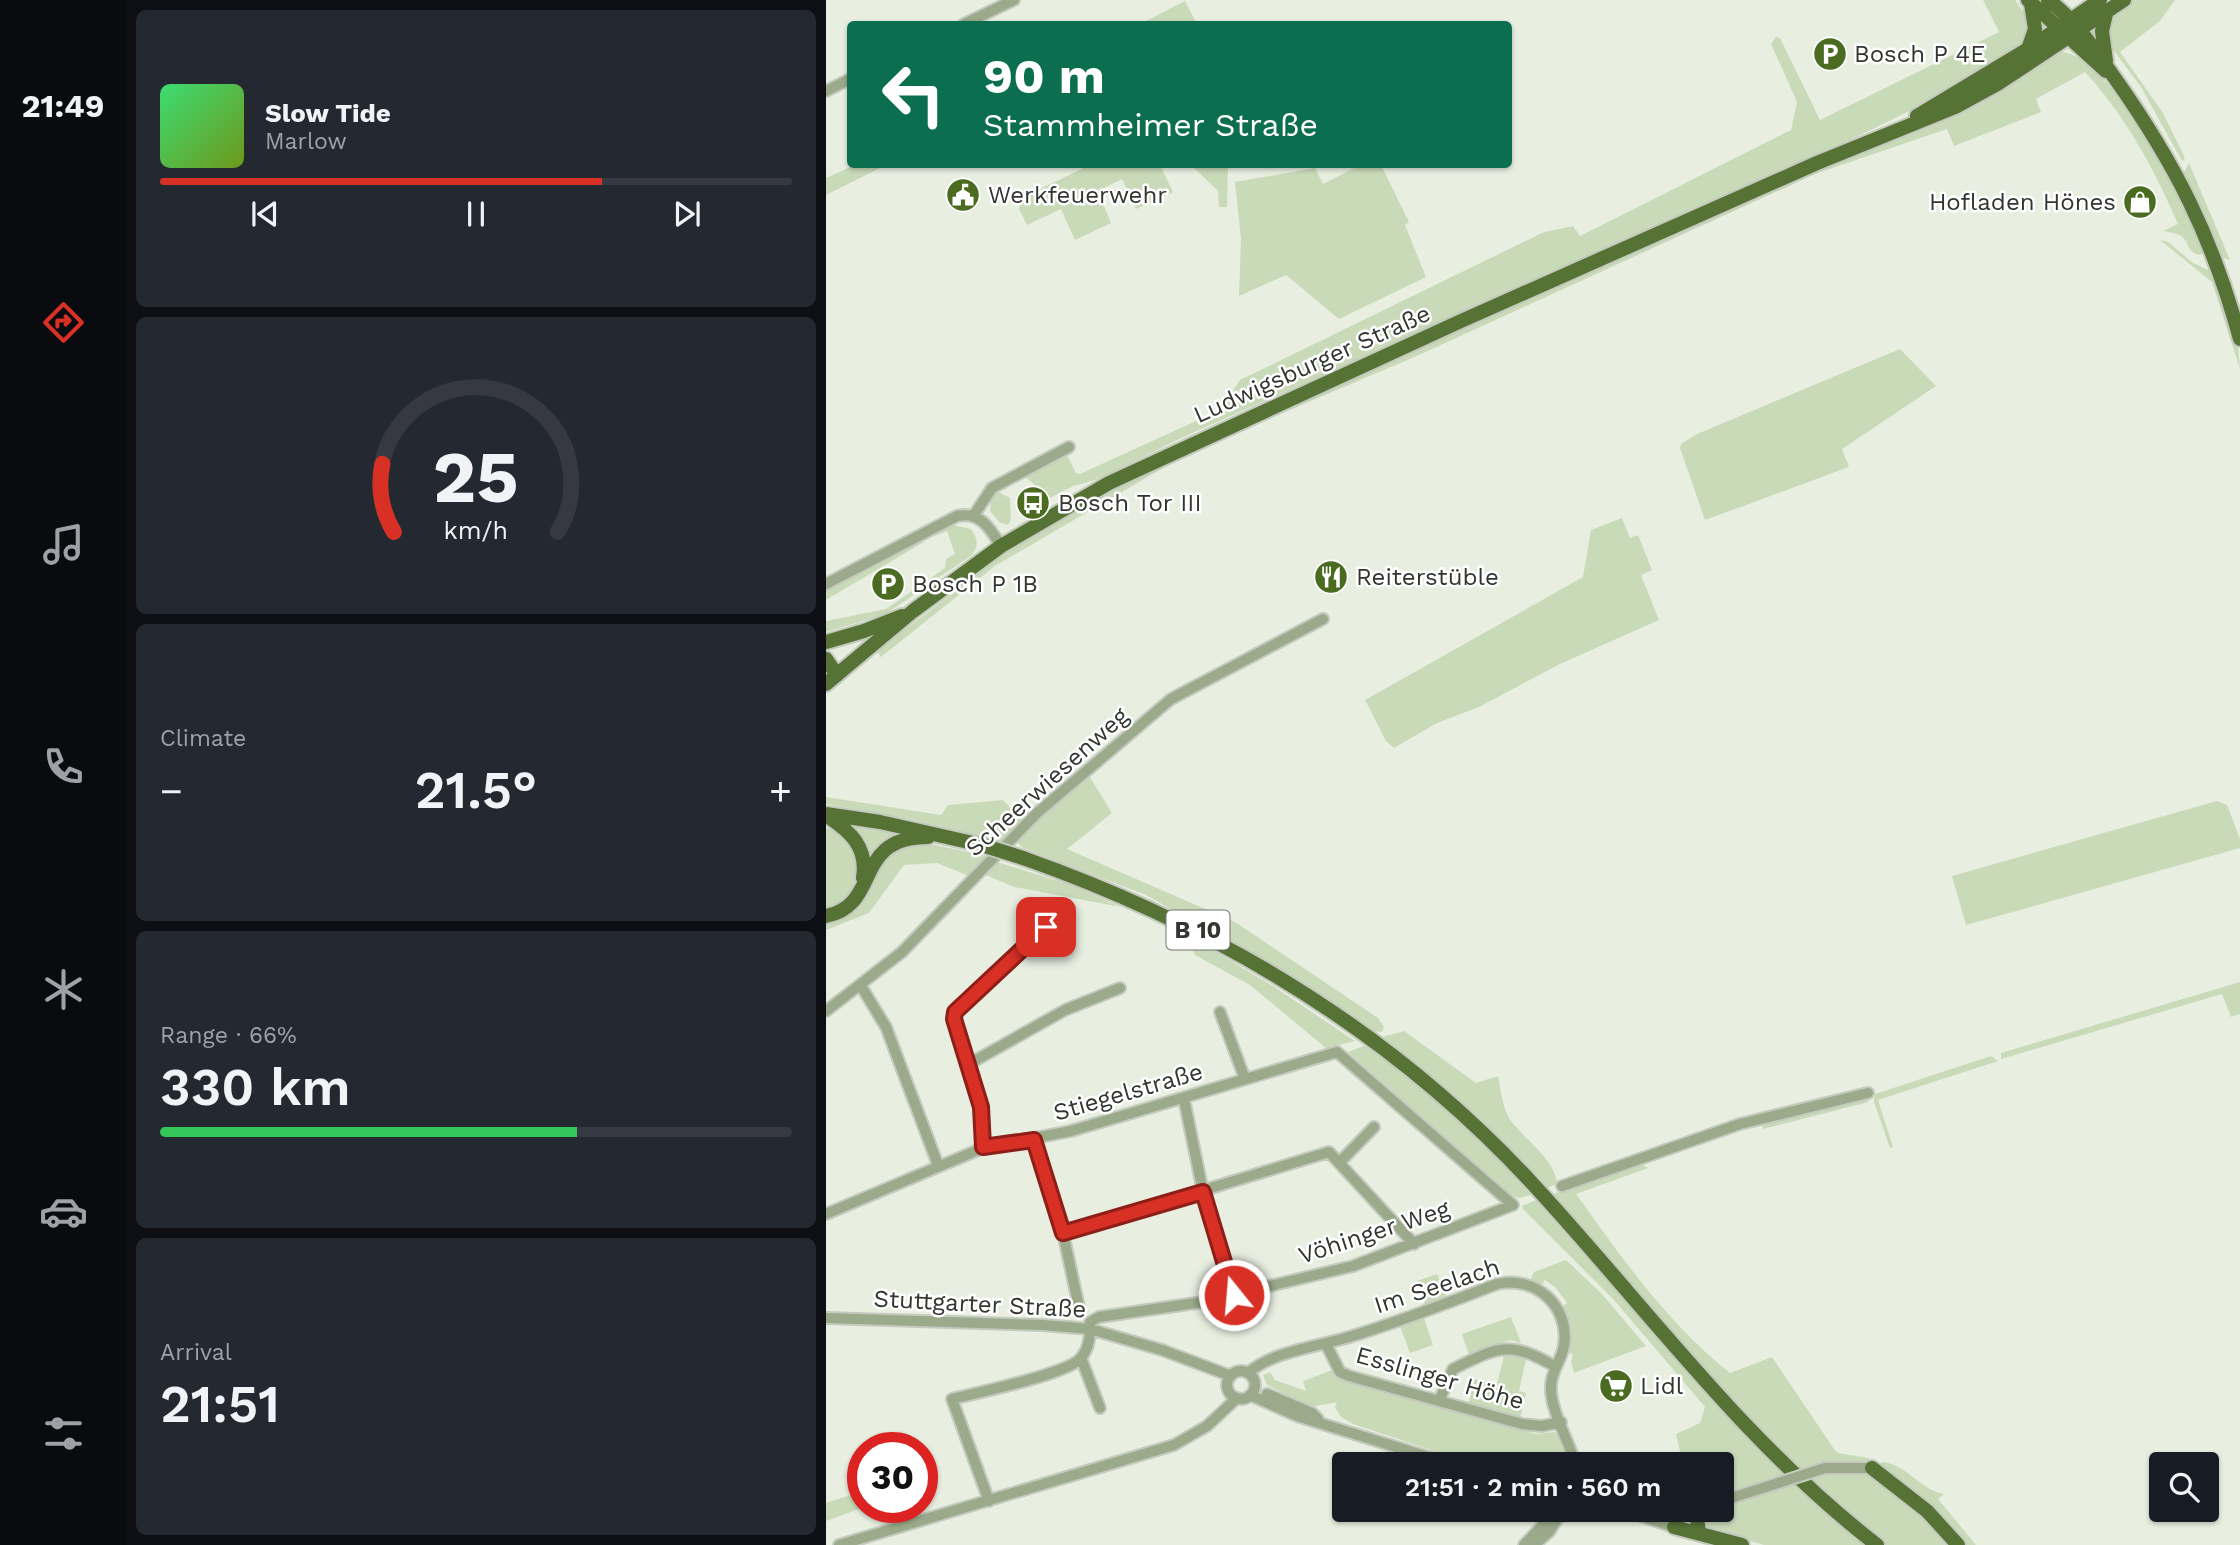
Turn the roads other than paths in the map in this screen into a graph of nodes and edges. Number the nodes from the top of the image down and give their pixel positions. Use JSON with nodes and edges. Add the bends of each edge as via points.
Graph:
{"nodes":[{"id":1,"x":1014,"y":0,"type":"edge"},
{"id":2,"x":2124,"y":0,"type":"edge"},
{"id":3,"x":2030,"y":2,"type":"edge"},
{"id":4,"x":2051,"y":2,"type":"edge"},
{"id":5,"x":2101,"y":5,"type":"edge"},
{"id":6,"x":970,"y":21,"type":"edge"},
{"id":7,"x":2070,"y":30,"type":"junction"},
{"id":8,"x":2028,"y":49,"type":"junction"},
{"id":9,"x":2109,"y":69,"type":"junction"},
{"id":10,"x":847,"y":80,"type":"edge"},
{"id":11,"x":826,"y":91,"type":"edge"},
{"id":12,"x":1853,"y":148,"type":"junction"},
{"id":13,"x":2240,"y":339,"type":"edge"},
{"id":14,"x":1069,"y":447,"type":"dead end"},
{"id":15,"x":974,"y":515,"type":"junction"},
{"id":16,"x":1001,"y":546,"type":"junction"},
{"id":17,"x":826,"y":584,"type":"edge"},
{"id":18,"x":913,"y":611,"type":"junction"},
{"id":19,"x":1323,"y":619,"type":"dead end"},
{"id":20,"x":827,"y":641,"type":"edge"},
{"id":21,"x":826,"y":659,"type":"edge"},
{"id":22,"x":837,"y":675,"type":"edge"},
{"id":23,"x":826,"y":815,"type":"edge"},
{"id":24,"x":946,"y":836,"type":"junction"},
{"id":25,"x":861,"y":890,"type":"junction"},
{"id":26,"x":826,"y":916,"type":"edge"},
{"id":27,"x":1046,"y":927,"type":"dead end"},
{"id":28,"x":861,"y":986,"type":"junction"},
{"id":29,"x":1121,"y":988,"type":"dead end"},
{"id":30,"x":826,"y":1011,"type":"edge"},
{"id":31,"x":1220,"y":1012,"type":"dead end"},
{"id":32,"x":969,"y":1064,"type":"junction"},
{"id":33,"x":1245,"y":1079,"type":"junction"},
{"id":34,"x":1868,"y":1093,"type":"dead end"},
{"id":35,"x":1184,"y":1099,"type":"junction"},
{"id":36,"x":1374,"y":1127,"type":"dead end"},
{"id":37,"x":1034,"y":1140,"type":"junction"},
{"id":38,"x":983,"y":1147,"type":"junction"},
{"id":39,"x":1339,"y":1163,"type":"junction"},
{"id":40,"x":938,"y":1164,"type":"junction"},
{"id":41,"x":1562,"y":1186,"type":"dead end"},
{"id":42,"x":1203,"y":1192,"type":"junction"},
{"id":43,"x":1513,"y":1205,"type":"joint"},
{"id":44,"x":826,"y":1214,"type":"edge"},
{"id":45,"x":1063,"y":1233,"type":"junction"},
{"id":46,"x":1414,"y":1244,"type":"junction"},
{"id":47,"x":1234,"y":1295,"type":"junction"},
{"id":48,"x":1079,"y":1307,"type":"dead end"},
{"id":49,"x":826,"y":1316,"type":"edge"},
{"id":50,"x":1090,"y":1329,"type":"junction"},
{"id":51,"x":1326,"y":1344,"type":"junction"},
{"id":52,"x":1081,"y":1358,"type":"junction"},
{"id":53,"x":1556,"y":1367,"type":"junction"},
{"id":54,"x":1248,"y":1373,"type":"junction"},
{"id":55,"x":1229,"y":1379,"type":"junction"},
{"id":56,"x":1252,"y":1392,"type":"junction"},
{"id":57,"x":1234,"y":1397,"type":"junction"},
{"id":58,"x":1439,"y":1401,"type":"junction"},
{"id":59,"x":1100,"y":1408,"type":"dead end"},
{"id":60,"x":1560,"y":1422,"type":"junction"},
{"id":61,"x":1410,"y":1452,"type":"edge"},
{"id":62,"x":1568,"y":1452,"type":"edge"},
{"id":63,"x":1871,"y":1468,"type":"joint"},
{"id":64,"x":1734,"y":1497,"type":"edge"},
{"id":65,"x":989,"y":1501,"type":"junction"},
{"id":66,"x":1544,"y":1522,"type":"edge"},
{"id":67,"x":1555,"y":1522,"type":"edge"},
{"id":68,"x":1659,"y":1522,"type":"edge"},
{"id":69,"x":1698,"y":1522,"type":"edge"},
{"id":70,"x":1674,"y":1527,"type":"joint"},
{"id":71,"x":1699,"y":1533,"type":"junction"},
{"id":72,"x":839,"y":1545,"type":"edge"},
{"id":73,"x":1524,"y":1545,"type":"edge"},
{"id":74,"x":1534,"y":1545,"type":"edge"},
{"id":75,"x":1742,"y":1545,"type":"edge"},
{"id":76,"x":1877,"y":1545,"type":"edge"},
{"id":77,"x":1958,"y":1545,"type":"edge"}],
"edges":[{"from":1,"to":6,"type":"street"},
{"from":2,"to":5,"type":"main road"},
{"from":3,"to":7,"type":"main road"},
{"from":3,"to":8,"type":"main road","via":[[2035,29]]},
{"from":4,"to":5,"type":"main road"},
{"from":4,"to":7,"type":"main road"},
{"from":5,"to":7,"type":"main road"},
{"from":5,"to":9,"type":"main road"},
{"from":7,"to":8,"type":"main road"},
{"from":7,"to":9,"type":"main road"},
{"from":7,"to":12,"type":"main road","via":[[1999,83],[1955,107]]},
{"from":8,"to":12,"type":"main road","via":[[1947,99]]},
{"from":9,"to":13,"type":"main road","via":[[2182,183],[2217,267]]},
{"from":10,"to":11,"type":"street"},
{"from":12,"to":16,"type":"main road","name":"Ludwigsburger Straße","via":[[1225,427],[1109,483]]},
{"from":14,"to":15,"type":"street","via":[[992,488]]},
{"from":15,"to":16,"type":"street"},
{"from":15,"to":17,"type":"street","via":[[957,516]]},
{"from":16,"to":18,"type":"main road","name":"Ludwigsburger Straße"},
{"from":18,"to":20,"type":"main road"},
{"from":18,"to":22,"type":"main road","name":"Ludwigsburger Straße"},
{"from":19,"to":28,"type":"street","name":"Scheerwiesenweg","via":[[1171,699],[1037,813],[902,952]]},
{"from":20,"to":22,"type":"main road","via":[[841,650]]},
{"from":21,"to":22,"type":"main road"},
{"from":23,"to":24,"type":"main road","number":"B 10"},
{"from":23,"to":25,"type":"main road","via":[[859,844],[864,862]]},
{"from":24,"to":25,"type":"main road","via":[[894,843],[874,861]]},
{"from":24,"to":76,"type":"main road","number":"B 10","bridge":true,"via":[[1108,889],[1185,924],[1359,1029],[1467,1118],[1553,1206],[1779,1459]]},
{"from":25,"to":26,"type":"main road","via":[[849,907]]},
{"from":27,"to":32,"type":"street","via":[[955,1012]]},
{"from":28,"to":30,"type":"street","name":"Scheerwiesenweg"},
{"from":28,"to":40,"type":"street","via":[[886,1027]]},
{"from":29,"to":32,"type":"street","via":[[1065,1010]]},
{"from":31,"to":33,"type":"street","name":"Stiegelstraße"},
{"from":32,"to":38,"type":"street","via":[[981,1107]]},
{"from":33,"to":35,"type":"street","name":"Stiegelstraße"},
{"from":33,"to":43,"type":"street","name":"Stiegelstraße","via":[[1338,1052]]},
{"from":34,"to":41,"type":"street","via":[[1740,1124]]},
{"from":35,"to":37,"type":"street","name":"Stiegelstraße"},
{"from":35,"to":42,"type":"street"},
{"from":36,"to":39,"type":"street"},
{"from":37,"to":38,"type":"street","name":"Stiegelstraße"},
{"from":37,"to":45,"type":"street"},
{"from":38,"to":40,"type":"street","name":"Stiegelstraße"},
{"from":39,"to":42,"type":"street","via":[[1329,1152]]},
{"from":39,"to":46,"type":"street"},
{"from":40,"to":44,"type":"street","name":"Stiegelstraße"},
{"from":42,"to":45,"type":"street"},
{"from":42,"to":47,"type":"street"},
{"from":43,"to":46,"type":"street","name":"Vöhinger Weg"},
{"from":45,"to":48,"type":"street"},
{"from":46,"to":47,"type":"street","name":"Vöhinger Weg","via":[[1353,1266]]},
{"from":47,"to":50,"type":"street","name":"Vöhinger Weg","via":[[1099,1317],[1090,1322]]},
{"from":49,"to":50,"type":"street","name":"Stuttgarter Straße"},
{"from":50,"to":52,"type":"street","via":[[1090,1342]]},
{"from":50,"to":55,"type":"street","name":"Stuttgarter Straße","via":[[1150,1346]]},
{"from":51,"to":53,"type":"street","name":"Im Seelach","via":[[1497,1284],[1517,1282],[1538,1289],[1559,1312],[1565,1328]]},
{"from":51,"to":54,"type":"street","name":"Im Seelach","via":[[1262,1363]]},
{"from":51,"to":58,"type":"street","name":"Esslinger Höhe","via":[[1340,1372]]},
{"from":52,"to":59,"type":"street"},
{"from":52,"to":65,"type":"street","via":[[1005,1387],[952,1399]]},
{"from":53,"to":58,"type":"street","via":[[1518,1347],[1504,1348],[1452,1369]]},
{"from":53,"to":60,"type":"street","name":"Im Seelach","via":[[1550,1390]]},
{"from":54,"to":55,"type":"street","name":"Stuttgarter Straße","via":[[1237,1372]]},
{"from":54,"to":56,"type":"street","via":[[1254,1382]]},
{"from":55,"to":57,"type":"street"},
{"from":56,"to":57,"type":"street"},
{"from":56,"to":61,"type":"street","via":[[1297,1416]]},
{"from":57,"to":65,"type":"street","via":[[1207,1426],[1174,1445]]},
{"from":58,"to":60,"type":"street","name":"Esslinger Höhe","via":[[1534,1426]]},
{"from":60,"to":62,"type":"street","name":"Im Seelach"},
{"from":63,"to":64,"type":"street","bridge":true,"via":[[1825,1468]]},
{"from":63,"to":77,"type":"main road","via":[[1927,1511]]},
{"from":65,"to":72,"type":"street"},
{"from":66,"to":73,"type":"street"},
{"from":67,"to":74,"type":"street"},
{"from":68,"to":70,"type":"street"},
{"from":69,"to":71,"type":"main road"},
{"from":70,"to":71,"type":"main road"},
{"from":71,"to":75,"type":"main road"}]}
